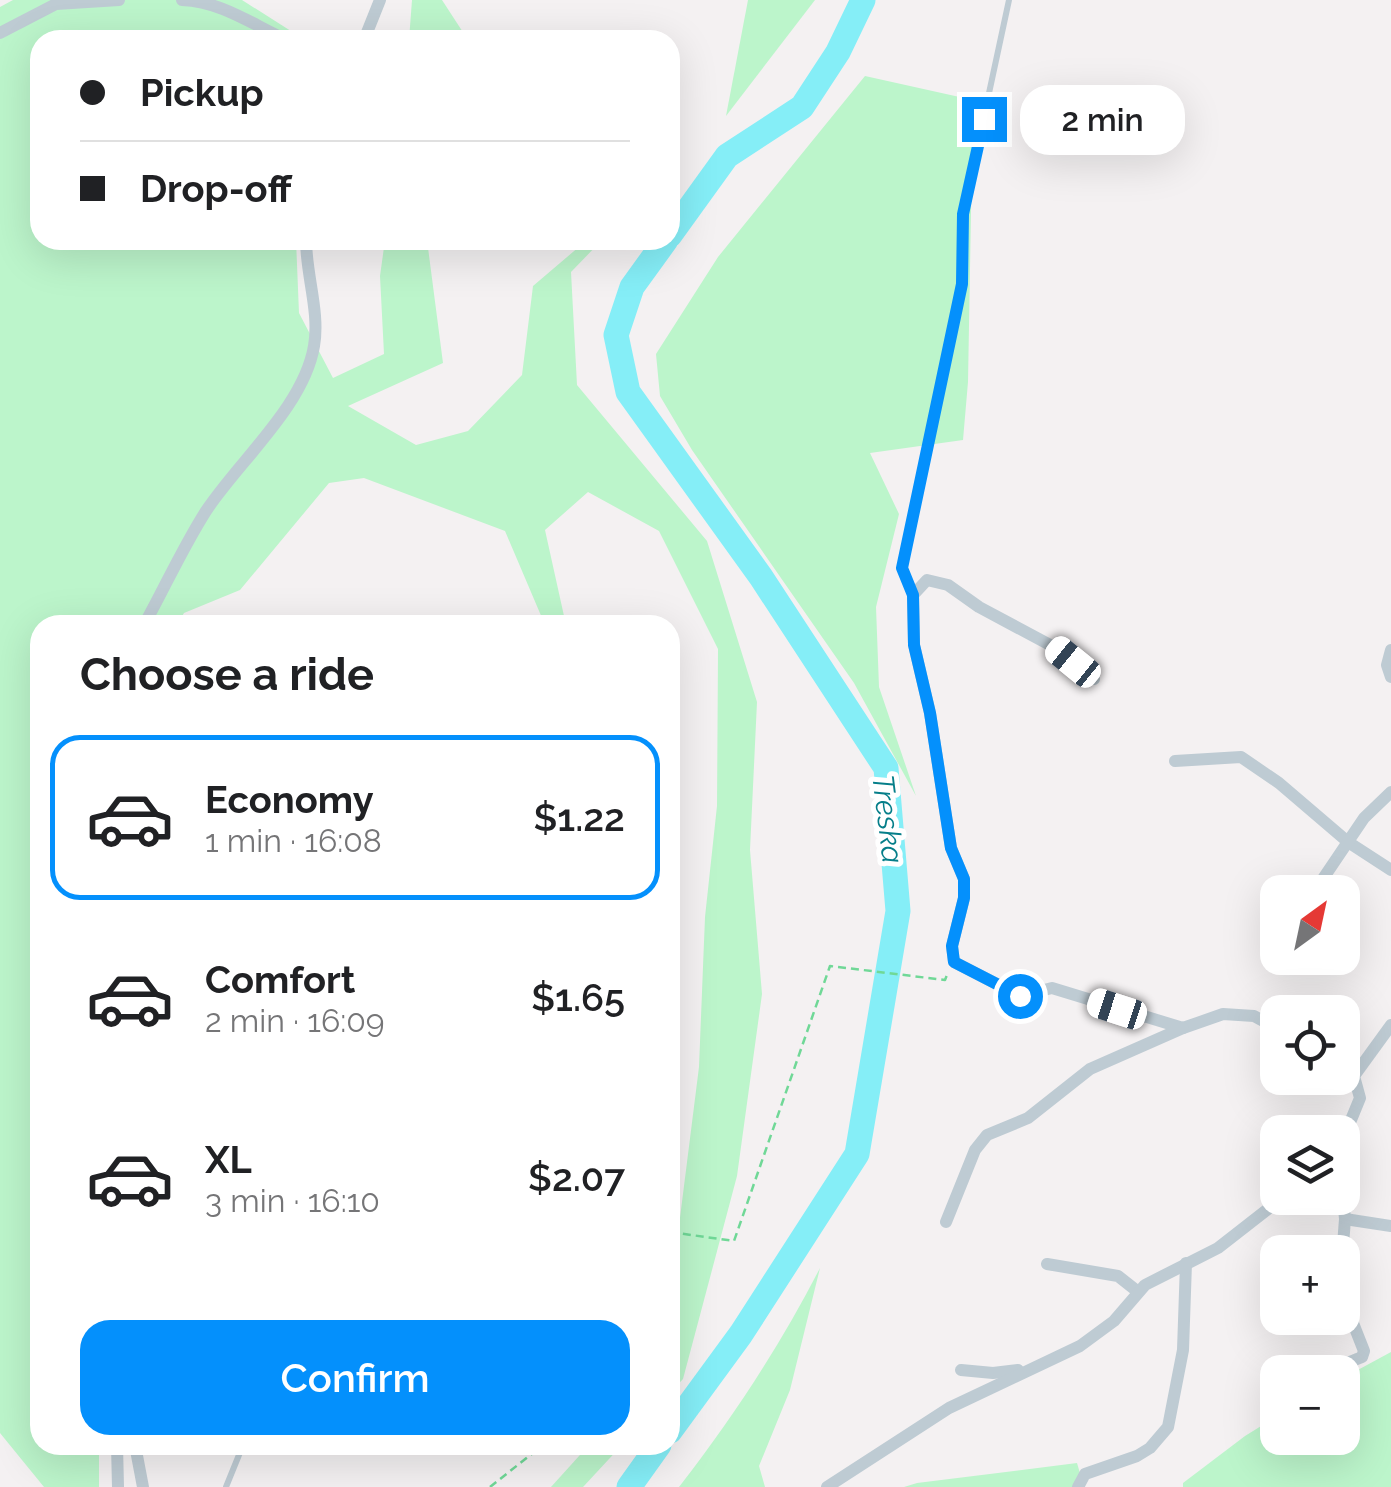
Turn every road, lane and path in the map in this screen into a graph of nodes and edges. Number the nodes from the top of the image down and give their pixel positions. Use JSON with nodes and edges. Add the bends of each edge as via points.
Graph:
{"nodes":[{"id":1,"x":118,"y":0,"type":"edge"},
{"id":2,"x":182,"y":0,"type":"edge"},
{"id":3,"x":1009,"y":0,"type":"edge"},
{"id":4,"x":378,"y":1,"type":"edge"},
{"id":5,"x":57,"y":2,"type":"edge"},
{"id":6,"x":267,"y":30,"type":"edge"},
{"id":7,"x":368,"y":30,"type":"edge"},
{"id":8,"x":0,"y":32,"type":"edge"},
{"id":9,"x":307,"y":250,"type":"edge"},
{"id":10,"x":913,"y":595,"type":"junction"},
{"id":11,"x":149,"y":615,"type":"edge"},
{"id":12,"x":1391,"y":650,"type":"edge"},
{"id":13,"x":1391,"y":678,"type":"edge"},
{"id":14,"x":1094,"y":679,"type":"dead end"},
{"id":15,"x":1175,"y":761,"type":"dead end"},
{"id":16,"x":1391,"y":792,"type":"edge"},
{"id":17,"x":1348,"y":842,"type":"junction"},
{"id":18,"x":1391,"y":870,"type":"edge"},
{"id":19,"x":1326,"y":875,"type":"edge"},
{"id":20,"x":942,"y":980,"type":"dead end"},
{"id":21,"x":1260,"y":1019,"type":"edge"},
{"id":22,"x":1391,"y":1024,"type":"edge"},
{"id":23,"x":1182,"y":1028,"type":"junction"},
{"id":24,"x":1360,"y":1061,"type":"edge"},
{"id":25,"x":1260,"y":1215,"type":"edge"},
{"id":26,"x":1345,"y":1215,"type":"edge"},
{"id":27,"x":1345,"y":1219,"type":"junction"},
{"id":28,"x":946,"y":1222,"type":"dead end"},
{"id":29,"x":1391,"y":1226,"type":"edge"},
{"id":30,"x":680,"y":1234,"type":"edge"},
{"id":31,"x":1344,"y":1235,"type":"edge"},
{"id":32,"x":1186,"y":1263,"type":"junction"},
{"id":33,"x":1047,"y":1264,"type":"dead end"},
{"id":34,"x":1137,"y":1292,"type":"junction"},
{"id":35,"x":1358,"y":1335,"type":"edge"},
{"id":36,"x":1360,"y":1358,"type":"edge"},
{"id":37,"x":1028,"y":1368,"type":"junction"},
{"id":38,"x":960,"y":1370,"type":"dead end"},
{"id":39,"x":117,"y":1455,"type":"edge"},
{"id":40,"x":137,"y":1455,"type":"edge"},
{"id":41,"x":239,"y":1455,"type":"edge"},
{"id":42,"x":530,"y":1455,"type":"edge"},
{"id":43,"x":118,"y":1487,"type":"edge"},
{"id":44,"x":142,"y":1487,"type":"edge"},
{"id":45,"x":226,"y":1487,"type":"edge"},
{"id":46,"x":490,"y":1487,"type":"edge"},
{"id":47,"x":827,"y":1487,"type":"edge"},
{"id":48,"x":1078,"y":1487,"type":"edge"}],
"edges":[{"from":1,"to":5,"type":"street"},
{"from":2,"to":6,"type":"street","via":[[204,1]]},
{"from":3,"to":10,"type":"lane","via":[[963,214],[962,284],[902,568]]},
{"from":4,"to":7,"type":"street"},
{"from":5,"to":8,"type":"street"},
{"from":9,"to":11,"type":"street","via":[[315,325],[306,374],[206,512]]},
{"from":10,"to":14,"type":"street","via":[[927,580],[948,585],[1052,646]]},
{"from":10,"to":23,"type":"street","via":[[914,645],[951,848],[964,879],[954,962],[1020,996],[1052,988]]},
{"from":12,"to":13,"type":"street"},
{"from":15,"to":17,"type":"street","via":[[1241,757]]},
{"from":16,"to":17,"type":"street"},
{"from":17,"to":18,"type":"street"},
{"from":17,"to":19,"type":"street"},
{"from":20,"to":30,"type":"path","via":[[830,966],[734,1242]]},
{"from":21,"to":23,"type":"street","via":[[1223,1014]]},
{"from":22,"to":24,"type":"street"},
{"from":23,"to":28,"type":"street","via":[[1090,1069],[1028,1118],[987,1135]]},
{"from":25,"to":32,"type":"street"},
{"from":26,"to":27,"type":"street"},
{"from":27,"to":29,"type":"street"},
{"from":27,"to":31,"type":"street"},
{"from":32,"to":34,"type":"street"},
{"from":32,"to":48,"type":"street","via":[[1183,1350],[1168,1427],[1150,1448],[1085,1474]]},
{"from":33,"to":34,"type":"street","via":[[1118,1276]]},
{"from":34,"to":37,"type":"street","via":[[1114,1321],[1080,1346]]},
{"from":35,"to":36,"type":"street"},
{"from":37,"to":38,"type":"street"},
{"from":37,"to":47,"type":"street","via":[[948,1408]]},
{"from":39,"to":43,"type":"street"},
{"from":40,"to":44,"type":"street"},
{"from":41,"to":45,"type":"lane"},
{"from":42,"to":46,"type":"path"}]}
